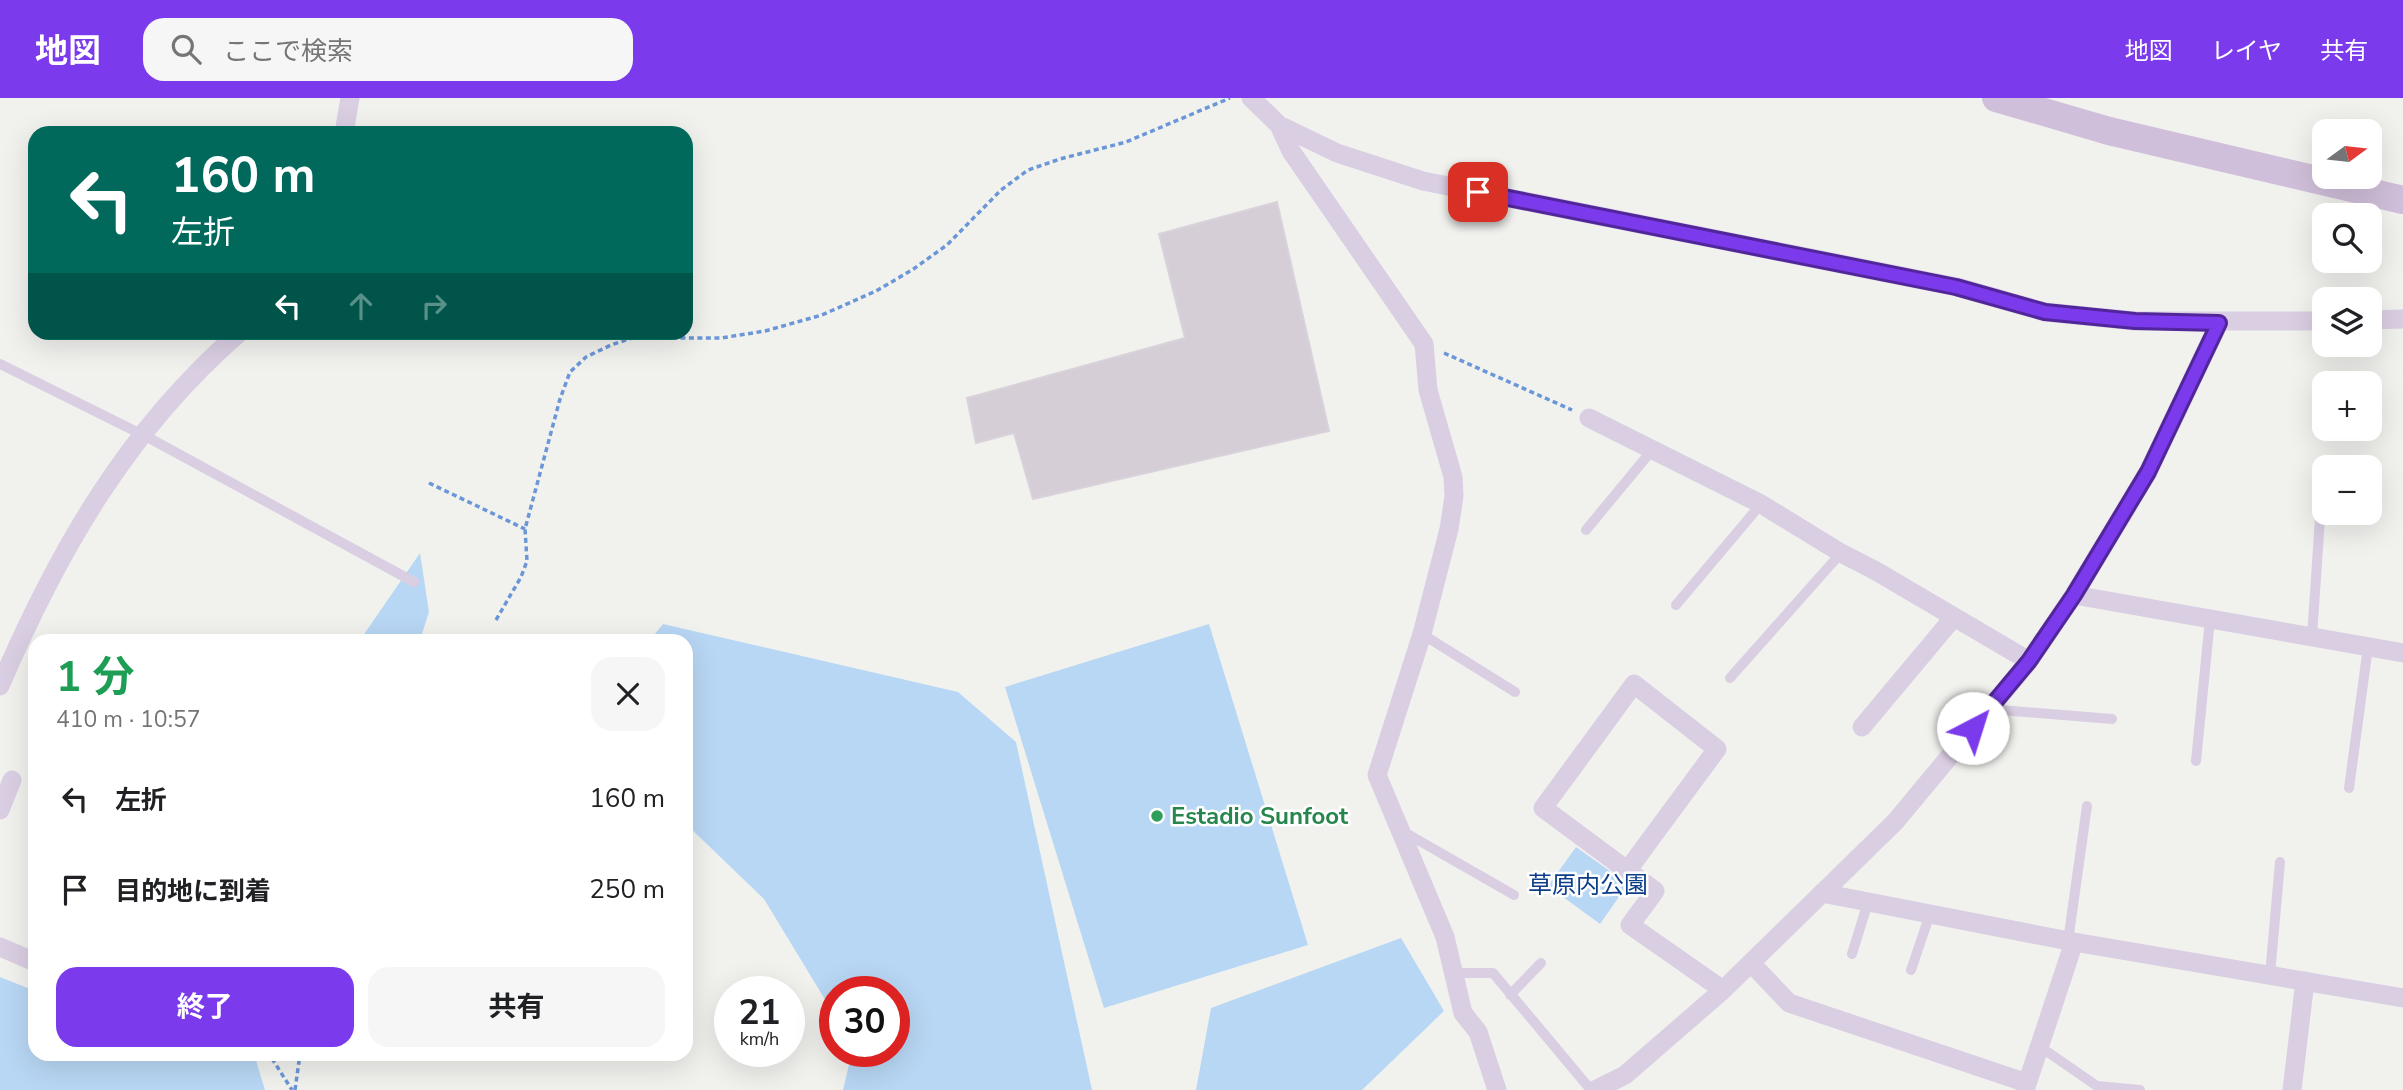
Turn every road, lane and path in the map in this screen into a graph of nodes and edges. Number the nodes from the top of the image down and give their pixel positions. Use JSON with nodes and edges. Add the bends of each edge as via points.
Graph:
{"nodes":[{"id":1,"x":350,"y":98,"type":"edge"},
{"id":2,"x":1230,"y":98,"type":"edge"},
{"id":3,"x":1251,"y":98,"type":"edge"},
{"id":4,"x":1996,"y":98,"type":"edge"},
{"id":5,"x":1279,"y":125,"type":"junction"},
{"id":6,"x":345,"y":126,"type":"edge"},
{"id":7,"x":2403,"y":200,"type":"edge"},
{"id":8,"x":2403,"y":319,"type":"edge"},
{"id":9,"x":2382,"y":320,"type":"edge"},
{"id":10,"x":2312,"y":321,"type":"edge"},
{"id":11,"x":2219,"y":323,"type":"junction"},
{"id":12,"x":693,"y":338,"type":"edge"},
{"id":13,"x":231,"y":340,"type":"edge"},
{"id":14,"x":626,"y":340,"type":"edge"},
{"id":15,"x":1424,"y":344,"type":"junction"},
{"id":16,"x":0,"y":364,"type":"edge"},
{"id":17,"x":1589,"y":418,"type":"joint"},
{"id":18,"x":141,"y":434,"type":"junction"},
{"id":19,"x":1653,"y":449,"type":"junction"},
{"id":20,"x":429,"y":483,"type":"dead end"},
{"id":21,"x":1761,"y":504,"type":"junction"},
{"id":22,"x":2320,"y":525,"type":"edge"},
{"id":23,"x":524,"y":528,"type":"junction"},
{"id":24,"x":1586,"y":530,"type":"dead end"},
{"id":25,"x":1841,"y":553,"type":"junction"},
{"id":26,"x":414,"y":582,"type":"dead end"},
{"id":27,"x":2074,"y":595,"type":"junction"},
{"id":28,"x":1676,"y":605,"type":"dead end"},
{"id":29,"x":1954,"y":617,"type":"junction"},
{"id":30,"x":2210,"y":619,"type":"junction"},
{"id":31,"x":496,"y":620,"type":"dead end"},
{"id":32,"x":1422,"y":634,"type":"junction"},
{"id":33,"x":2312,"y":637,"type":"junction"},
{"id":34,"x":2368,"y":647,"type":"junction"},
{"id":35,"x":2403,"y":653,"type":"edge"},
{"id":36,"x":2029,"y":661,"type":"junction"},
{"id":37,"x":1730,"y":678,"type":"dead end"},
{"id":38,"x":0,"y":687,"type":"edge"},
{"id":39,"x":1515,"y":692,"type":"dead end"},
{"id":40,"x":1989,"y":709,"type":"junction"},
{"id":41,"x":2112,"y":719,"type":"dead end"},
{"id":42,"x":1862,"y":727,"type":"dead end"},
{"id":43,"x":2196,"y":761,"type":"dead end"},
{"id":44,"x":12,"y":780,"type":"dead end"},
{"id":45,"x":2349,"y":788,"type":"dead end"},
{"id":46,"x":2087,"y":806,"type":"dead end"},
{"id":47,"x":0,"y":810,"type":"edge"},
{"id":48,"x":1401,"y":830,"type":"junction"},
{"id":49,"x":2280,"y":862,"type":"dead end"},
{"id":50,"x":1627,"y":871,"type":"junction"},
{"id":51,"x":1822,"y":893,"type":"junction"},
{"id":52,"x":1514,"y":895,"type":"dead end"},
{"id":53,"x":1868,"y":902,"type":"junction"},
{"id":54,"x":1930,"y":914,"type":"junction"},
{"id":55,"x":2071,"y":941,"type":"junction"},
{"id":56,"x":0,"y":947,"type":"edge"},
{"id":57,"x":1852,"y":954,"type":"dead end"},
{"id":58,"x":28,"y":959,"type":"edge"},
{"id":59,"x":1541,"y":963,"type":"dead end"},
{"id":60,"x":1751,"y":963,"type":"junction"},
{"id":61,"x":1911,"y":970,"type":"dead end"},
{"id":62,"x":1455,"y":973,"type":"junction"},
{"id":63,"x":2270,"y":975,"type":"junction"},
{"id":64,"x":2305,"y":981,"type":"junction"},
{"id":65,"x":1723,"y":990,"type":"junction"},
{"id":66,"x":1510,"y":995,"type":"junction"},
{"id":67,"x":2403,"y":998,"type":"edge"},
{"id":68,"x":2039,"y":1046,"type":"junction"},
{"id":69,"x":274,"y":1061,"type":"edge"},
{"id":70,"x":299,"y":1061,"type":"edge"},
{"id":71,"x":2026,"y":1087,"type":"edge"},
{"id":72,"x":294,"y":1090,"type":"edge"},
{"id":73,"x":1497,"y":1090,"type":"edge"},
{"id":74,"x":1593,"y":1090,"type":"edge"},
{"id":75,"x":2140,"y":1090,"type":"edge"},
{"id":76,"x":2292,"y":1090,"type":"edge"}],
"edges":[{"from":1,"to":6,"type":"street"},
{"from":2,"to":12,"type":"path","via":[[1126,142],[1028,170],[1001,190],[947,245],[876,291],[822,315],[765,331]]},
{"from":3,"to":5,"type":"street"},
{"from":4,"to":7,"type":"street","via":[[2109,131]]},
{"from":5,"to":11,"type":"street","via":[[1337,153],[1423,181],[1956,287],[2045,312]]},
{"from":5,"to":15,"type":"street","via":[[1291,151]]},
{"from":8,"to":9,"type":"street"},
{"from":10,"to":11,"type":"street"},
{"from":11,"to":27,"type":"street","via":[[2148,472]]},
{"from":13,"to":18,"type":"street"},
{"from":14,"to":23,"type":"path","via":[[586,357],[570,372]]},
{"from":15,"to":17,"type":"path"},
{"from":15,"to":32,"type":"street","via":[[1428,390],[1453,477],[1454,496]]},
{"from":16,"to":18,"type":"lane"},
{"from":17,"to":19,"type":"street"},
{"from":18,"to":26,"type":"lane"},
{"from":18,"to":38,"type":"street","via":[[70,540]]},
{"from":19,"to":21,"type":"street"},
{"from":19,"to":24,"type":"lane"},
{"from":20,"to":23,"type":"path"},
{"from":21,"to":25,"type":"street"},
{"from":21,"to":28,"type":"lane"},
{"from":22,"to":33,"type":"lane"},
{"from":23,"to":31,"type":"path","via":[[527,561]]},
{"from":25,"to":29,"type":"street"},
{"from":25,"to":37,"type":"lane"},
{"from":27,"to":30,"type":"street"},
{"from":27,"to":36,"type":"street"},
{"from":29,"to":36,"type":"street"},
{"from":29,"to":42,"type":"street"},
{"from":30,"to":33,"type":"street"},
{"from":30,"to":43,"type":"lane"},
{"from":32,"to":39,"type":"lane"},
{"from":32,"to":48,"type":"street","via":[[1377,775]]},
{"from":33,"to":34,"type":"street"},
{"from":34,"to":35,"type":"street"},
{"from":34,"to":45,"type":"lane"},
{"from":36,"to":40,"type":"street"},
{"from":40,"to":41,"type":"lane"},
{"from":40,"to":51,"type":"street","via":[[1895,822]]},
{"from":44,"to":47,"type":"street"},
{"from":46,"to":55,"type":"lane"},
{"from":48,"to":52,"type":"lane"},
{"from":48,"to":62,"type":"street"},
{"from":49,"to":63,"type":"lane"},
{"from":50,"to":50,"type":"street","via":[[1717,749],[1634,684],[1544,808]]},
{"from":50,"to":65,"type":"street","via":[[1655,891],[1630,925]]},
{"from":51,"to":53,"type":"street"},
{"from":51,"to":60,"type":"street"},
{"from":53,"to":54,"type":"street"},
{"from":53,"to":57,"type":"lane"},
{"from":54,"to":55,"type":"street"},
{"from":54,"to":61,"type":"lane"},
{"from":55,"to":63,"type":"street"},
{"from":55,"to":68,"type":"street"},
{"from":56,"to":58,"type":"street"},
{"from":59,"to":66,"type":"lane"},
{"from":60,"to":65,"type":"street"},
{"from":60,"to":71,"type":"street","via":[[1789,1003]]},
{"from":62,"to":66,"type":"lane","via":[[1493,973]]},
{"from":62,"to":73,"type":"street","via":[[1463,1013],[1478,1032]]},
{"from":63,"to":64,"type":"street"},
{"from":64,"to":67,"type":"street"},
{"from":64,"to":76,"type":"street"},
{"from":65,"to":74,"type":"street","via":[[1625,1076]]},
{"from":66,"to":74,"type":"lane"},
{"from":68,"to":71,"type":"street"},
{"from":68,"to":75,"type":"lane","via":[[2097,1086]]},
{"from":69,"to":72,"type":"path"},
{"from":70,"to":72,"type":"path"}]}
